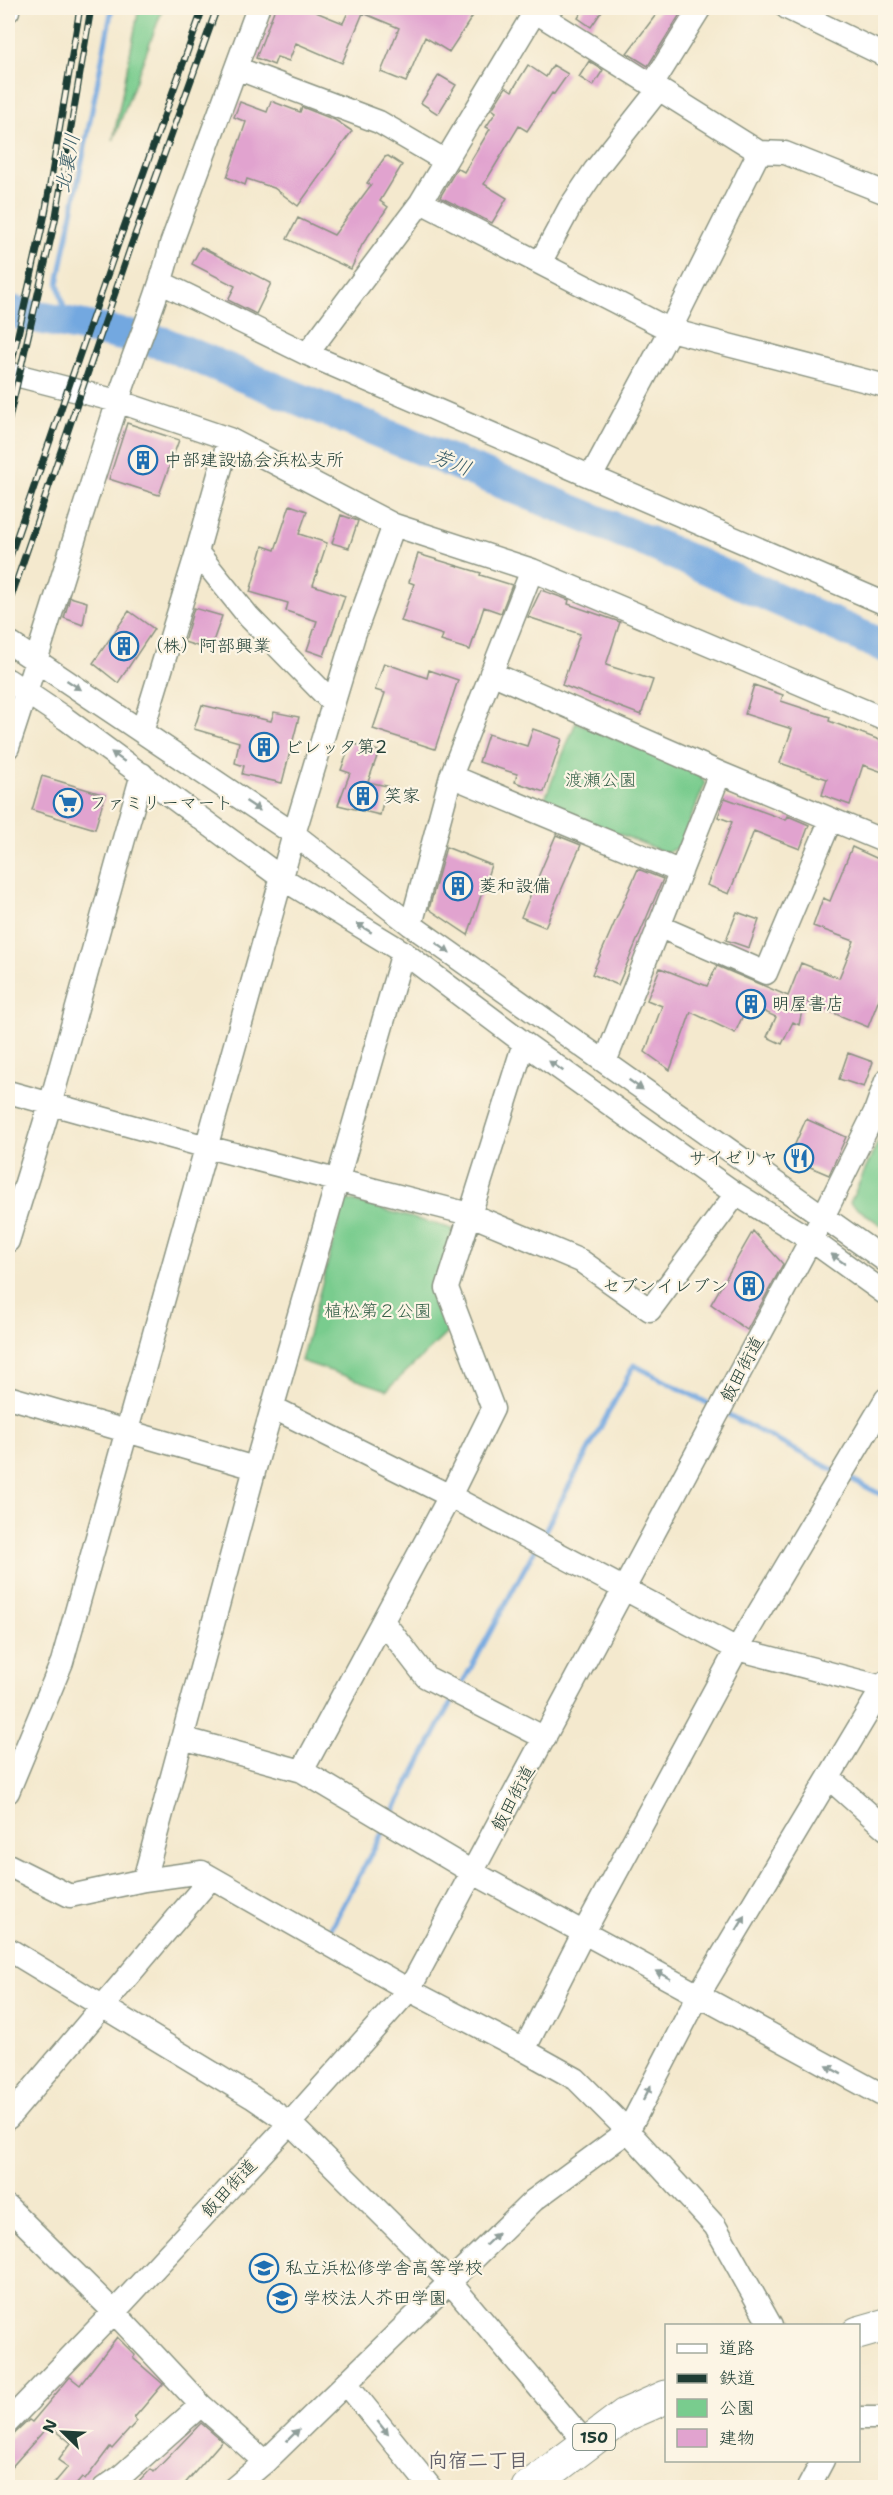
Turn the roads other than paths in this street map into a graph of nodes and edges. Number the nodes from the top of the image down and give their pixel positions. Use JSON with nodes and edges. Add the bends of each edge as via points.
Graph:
{"nodes":[{"id":1,"x":258,"y":8,"type":"edge"},
{"id":2,"x":700,"y":8,"type":"edge"},
{"id":3,"x":787,"y":8,"type":"edge"},
{"id":4,"x":536,"y":9,"type":"edge"},
{"id":5,"x":885,"y":57,"type":"edge"},
{"id":6,"x":236,"y":68,"type":"junction"},
{"id":7,"x":655,"y":87,"type":"junction"},
{"id":8,"x":759,"y":152,"type":"junction"},
{"id":9,"x":444,"y":160,"type":"junction"},
{"id":10,"x":885,"y":194,"type":"edge"},
{"id":11,"x":421,"y":202,"type":"junction"},
{"id":12,"x":540,"y":263,"type":"junction"},
{"id":13,"x":160,"y":287,"type":"junction"},
{"id":14,"x":670,"y":330,"type":"junction"},
{"id":15,"x":308,"y":354,"type":"junction"},
{"id":16,"x":8,"y":373,"type":"edge"},
{"id":17,"x":885,"y":386,"type":"edge"},
{"id":18,"x":117,"y":401,"type":"junction"},
{"id":19,"x":229,"y":439,"type":"junction"},
{"id":20,"x":592,"y":475,"type":"junction"},
{"id":21,"x":394,"y":525,"type":"junction"},
{"id":22,"x":197,"y":552,"type":"junction"},
{"id":23,"x":532,"y":570,"type":"junction"},
{"id":24,"x":885,"y":603,"type":"edge"},
{"id":25,"x":8,"y":642,"type":"edge"},
{"id":26,"x":37,"y":661,"type":"junction"},
{"id":27,"x":491,"y":673,"type":"junction"},
{"id":28,"x":17,"y":686,"type":"edge"},
{"id":29,"x":333,"y":703,"type":"junction"},
{"id":30,"x":885,"y":720,"type":"edge"},
{"id":31,"x":142,"y":732,"type":"junction"},
{"id":32,"x":8,"y":747,"type":"edge"},
{"id":33,"x":720,"y":773,"type":"junction"},
{"id":34,"x":142,"y":774,"type":"junction"},
{"id":35,"x":451,"y":776,"type":"junction"},
{"id":36,"x":831,"y":819,"type":"junction"},
{"id":37,"x":294,"y":834,"type":"junction"},
{"id":38,"x":885,"y":842,"type":"edge"},
{"id":39,"x":681,"y":872,"type":"junction"},
{"id":40,"x":283,"y":879,"type":"junction"},
{"id":41,"x":411,"y":925,"type":"junction"},
{"id":42,"x":658,"y":926,"type":"junction"},
{"id":43,"x":403,"y":952,"type":"junction"},
{"id":44,"x":524,"y":1043,"type":"junction"},
{"id":45,"x":605,"y":1062,"type":"junction"},
{"id":46,"x":885,"y":1081,"type":"edge"},
{"id":47,"x":8,"y":1092,"type":"edge"},
{"id":48,"x":50,"y":1105,"type":"junction"},
{"id":49,"x":207,"y":1147,"type":"junction"},
{"id":50,"x":339,"y":1180,"type":"junction"},
{"id":51,"x":736,"y":1194,"type":"junction"},
{"id":52,"x":469,"y":1214,"type":"junction"},
{"id":53,"x":823,"y":1217,"type":"junction"},
{"id":54,"x":811,"y":1240,"type":"junction"},
{"id":55,"x":8,"y":1241,"type":"edge"},
{"id":56,"x":885,"y":1262,"type":"edge"},
{"id":57,"x":885,"y":1294,"type":"edge"},
{"id":58,"x":8,"y":1397,"type":"edge"},
{"id":59,"x":885,"y":1399,"type":"edge"},
{"id":60,"x":274,"y":1408,"type":"junction"},
{"id":61,"x":128,"y":1431,"type":"junction"},
{"id":62,"x":255,"y":1468,"type":"junction"},
{"id":63,"x":450,"y":1496,"type":"junction"},
{"id":64,"x":624,"y":1588,"type":"junction"},
{"id":65,"x":383,"y":1622,"type":"junction"},
{"id":66,"x":737,"y":1649,"type":"junction"},
{"id":67,"x":885,"y":1686,"type":"edge"},
{"id":68,"x":182,"y":1738,"type":"junction"},
{"id":69,"x":545,"y":1738,"type":"junction"},
{"id":70,"x":302,"y":1771,"type":"junction"},
{"id":71,"x":829,"y":1778,"type":"junction"},
{"id":72,"x":8,"y":1792,"type":"edge"},
{"id":73,"x":885,"y":1829,"type":"edge"},
{"id":74,"x":8,"y":1865,"type":"edge"},
{"id":75,"x":472,"y":1872,"type":"junction"},
{"id":76,"x":211,"y":1878,"type":"junction"},
{"id":77,"x":144,"y":1880,"type":"junction"},
{"id":78,"x":584,"y":1932,"type":"junction"},
{"id":79,"x":8,"y":1949,"type":"edge"},
{"id":80,"x":409,"y":1990,"type":"junction"},
{"id":81,"x":699,"y":1994,"type":"junction"},
{"id":82,"x":103,"y":2007,"type":"junction"},
{"id":83,"x":524,"y":2050,"type":"junction"},
{"id":84,"x":882,"y":2088,"type":"edge"},
{"id":85,"x":8,"y":2118,"type":"edge"},
{"id":86,"x":290,"y":2123,"type":"junction"},
{"id":87,"x":628,"y":2131,"type":"junction"},
{"id":88,"x":8,"y":2207,"type":"edge"},
{"id":89,"x":449,"y":2281,"type":"junction"},
{"id":90,"x":114,"y":2312,"type":"junction"},
{"id":91,"x":770,"y":2324,"type":"edge"},
{"id":92,"x":885,"y":2325,"type":"edge"},
{"id":93,"x":860,"y":2332,"type":"edge"},
{"id":94,"x":346,"y":2383,"type":"junction"},
{"id":95,"x":665,"y":2397,"type":"edge"},
{"id":96,"x":201,"y":2405,"type":"junction"},
{"id":97,"x":860,"y":2418,"type":"edge"},
{"id":98,"x":885,"y":2418,"type":"edge"},
{"id":99,"x":8,"y":2422,"type":"edge"},
{"id":100,"x":585,"y":2442,"type":"junction"},
{"id":101,"x":265,"y":2462,"type":"junction"},
{"id":102,"x":822,"y":2462,"type":"edge"},
{"id":103,"x":104,"y":2487,"type":"edge"},
{"id":104,"x":234,"y":2487,"type":"edge"},
{"id":105,"x":431,"y":2487,"type":"edge"},
{"id":106,"x":528,"y":2487,"type":"edge"},
{"id":107,"x":808,"y":2487,"type":"edge"}],
"edges":[{"from":1,"to":6,"type":"street"},
{"from":2,"to":7,"type":"street"},
{"from":3,"to":5,"type":"street"},
{"from":4,"to":7,"type":"street"},
{"from":4,"to":9,"type":"street"},
{"from":6,"to":9,"type":"street","via":[[379,122]]},
{"from":6,"to":13,"type":"street","via":[[171,244]]},
{"from":7,"to":8,"type":"street"},
{"from":7,"to":12,"type":"street","via":[[570,207]]},
{"from":8,"to":10,"type":"street","via":[[785,153]]},
{"from":8,"to":14,"type":"street"},
{"from":9,"to":11,"type":"street"},
{"from":11,"to":12,"type":"street"},
{"from":11,"to":15,"type":"street"},
{"from":12,"to":14,"type":"street"},
{"from":13,"to":15,"type":"street"},
{"from":13,"to":18,"type":"street"},
{"from":14,"to":17,"type":"street"},
{"from":14,"to":20,"type":"street"},
{"from":15,"to":20,"type":"street"},
{"from":16,"to":18,"type":"street"},
{"from":18,"to":19,"type":"street"},
{"from":18,"to":26,"type":"street"},
{"from":19,"to":21,"type":"street"},
{"from":19,"to":22,"type":"street"},
{"from":20,"to":24,"type":"street"},
{"from":21,"to":23,"type":"street"},
{"from":21,"to":29,"type":"street"},
{"from":22,"to":29,"type":"street","via":[[249,617]]},
{"from":22,"to":31,"type":"street"},
{"from":23,"to":27,"type":"street"},
{"from":23,"to":30,"type":"street"},
{"from":25,"to":26,"type":"street"},
{"from":26,"to":28,"type":"street"},
{"from":26,"to":31,"type":"street","one_way":true},
{"from":27,"to":33,"type":"street"},
{"from":27,"to":35,"type":"street"},
{"from":28,"to":32,"type":"street"},
{"from":34,"to":28,"type":"street","one_way":true},
{"from":29,"to":37,"type":"street"},
{"from":31,"to":37,"type":"street","one_way":true},
{"from":33,"to":36,"type":"street"},
{"from":33,"to":39,"type":"street"},
{"from":34,"to":40,"type":"street"},
{"from":34,"to":48,"type":"street"},
{"from":35,"to":39,"type":"street"},
{"from":35,"to":41,"type":"street"},
{"from":36,"to":38,"type":"street"},
{"from":36,"to":42,"type":"street","via":[[766,973]]},
{"from":37,"to":40,"type":"street"},
{"from":37,"to":41,"type":"street"},
{"from":39,"to":42,"type":"street"},
{"from":43,"to":40,"type":"street","one_way":true},
{"from":40,"to":49,"type":"street"},
{"from":41,"to":45,"type":"street","one_way":true},
{"from":42,"to":45,"type":"street"},
{"from":43,"to":44,"type":"street"},
{"from":43,"to":50,"type":"street"},
{"from":51,"to":44,"type":"street","one_way":true},
{"from":44,"to":52,"type":"street"},
{"from":45,"to":53,"type":"street","one_way":true},
{"from":46,"to":53,"type":"street","name":"飯田街道","via":[[875,1113]]},
{"from":47,"to":48,"type":"street"},
{"from":48,"to":49,"type":"street"},
{"from":48,"to":55,"type":"street"},
{"from":49,"to":50,"type":"street"},
{"from":49,"to":61,"type":"street"},
{"from":50,"to":52,"type":"street"},
{"from":50,"to":60,"type":"street"},
{"from":51,"to":52,"type":"street","via":[[650,1310],[581,1261]]},
{"from":51,"to":54,"type":"street"},
{"from":52,"to":63,"type":"street","via":[[447,1288],[493,1409]]},
{"from":53,"to":54,"type":"street","name":"飯田街道"},
{"from":53,"to":56,"type":"street"},
{"from":57,"to":54,"type":"street","one_way":true},
{"from":54,"to":64,"type":"street","name":"飯田街道"},
{"from":58,"to":61,"type":"street"},
{"from":59,"to":66,"type":"street"},
{"from":60,"to":62,"type":"street"},
{"from":60,"to":63,"type":"street"},
{"from":61,"to":62,"type":"street"},
{"from":61,"to":72,"type":"street","via":[[62,1662]]},
{"from":62,"to":68,"type":"street"},
{"from":63,"to":64,"type":"street"},
{"from":63,"to":65,"type":"street"},
{"from":64,"to":66,"type":"street"},
{"from":64,"to":69,"type":"street","name":"飯田街道"},
{"from":65,"to":69,"type":"street","via":[[426,1677]]},
{"from":65,"to":70,"type":"street"},
{"from":66,"to":67,"type":"street"},
{"from":66,"to":78,"type":"street"},
{"from":67,"to":71,"type":"street"},
{"from":68,"to":70,"type":"street"},
{"from":68,"to":77,"type":"street"},
{"from":69,"to":75,"type":"street","name":"飯田街道"},
{"from":70,"to":75,"type":"street"},
{"from":71,"to":73,"type":"street"},
{"from":81,"to":71,"type":"street","one_way":true},
{"from":74,"to":77,"type":"street","via":[[70,1896]]},
{"from":75,"to":78,"type":"street"},
{"from":75,"to":80,"type":"street","name":"飯田街道"},
{"from":76,"to":77,"type":"street","via":[[201,1872]]},
{"from":76,"to":80,"type":"street"},
{"from":76,"to":82,"type":"street"},
{"from":81,"to":78,"type":"street","one_way":true},
{"from":78,"to":83,"type":"street"},
{"from":79,"to":82,"type":"street"},
{"from":80,"to":83,"type":"street"},
{"from":80,"to":86,"type":"street","name":"飯田街道"},
{"from":84,"to":81,"type":"street","one_way":true},
{"from":87,"to":81,"type":"street","one_way":true},
{"from":82,"to":85,"type":"street"},
{"from":82,"to":86,"type":"street"},
{"from":83,"to":87,"type":"street","via":[[576,2079]]},
{"from":86,"to":89,"type":"street"},
{"from":86,"to":90,"type":"street","name":"飯田街道"},
{"from":89,"to":87,"type":"street","one_way":true,"via":[[534,2200]]},
{"from":87,"to":91,"type":"street","via":[[715,2226]]},
{"from":88,"to":90,"type":"street"},
{"from":89,"to":94,"type":"street"},
{"from":89,"to":100,"type":"street"},
{"from":90,"to":96,"type":"street"},
{"from":90,"to":99,"type":"street","name":"飯田街道"},
{"from":92,"to":93,"type":"highway"},
{"from":101,"to":94,"type":"street","one_way":true},
{"from":94,"to":105,"type":"street","one_way":true},
{"from":95,"to":100,"type":"highway","number":"150","via":[[625,2415]]},
{"from":96,"to":101,"type":"street"},
{"from":96,"to":103,"type":"street"},
{"from":97,"to":98,"type":"street"},
{"from":100,"to":106,"type":"highway","number":"150"},
{"from":101,"to":104,"type":"street"},
{"from":102,"to":107,"type":"street"}]}
